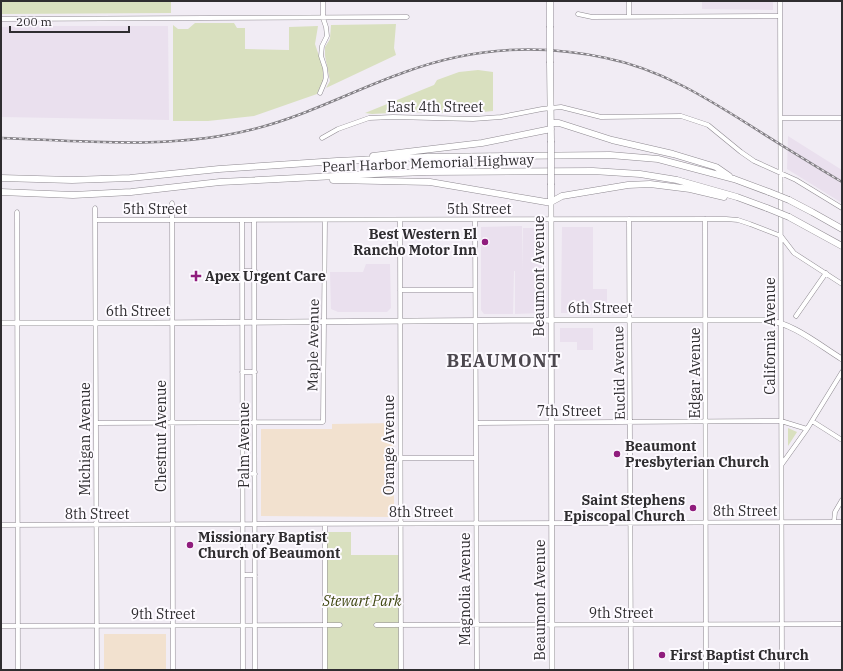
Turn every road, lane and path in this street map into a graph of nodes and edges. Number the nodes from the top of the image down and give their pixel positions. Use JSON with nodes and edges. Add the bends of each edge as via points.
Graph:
{"nodes":[{"id":1,"x":323,"y":1,"type":"edge"},
{"id":2,"x":550,"y":1,"type":"edge"},
{"id":3,"x":629,"y":1,"type":"edge"},
{"id":4,"x":780,"y":1,"type":"edge"},
{"id":5,"x":578,"y":14,"type":"dead end"},
{"id":6,"x":780,"y":16,"type":"junction"},
{"id":7,"x":629,"y":17,"type":"junction"},
{"id":8,"x":323,"y":18,"type":"junction"},
{"id":9,"x":406,"y":18,"type":"dead end"},
{"id":10,"x":1,"y":19,"type":"edge"},
{"id":11,"x":320,"y":93,"type":"dead end"},
{"id":12,"x":551,"y":108,"type":"junction"},
{"id":13,"x":781,"y":118,"type":"junction"},
{"id":14,"x":842,"y":118,"type":"edge"},
{"id":15,"x":551,"y":126,"type":"junction"},
{"id":16,"x":322,"y":138,"type":"dead end"},
{"id":17,"x":337,"y":161,"type":"junction"},
{"id":18,"x":782,"y":173,"type":"junction"},
{"id":19,"x":1,"y":178,"type":"edge"},
{"id":20,"x":319,"y":178,"type":"junction"},
{"id":21,"x":734,"y":179,"type":"junction"},
{"id":22,"x":1,"y":192,"type":"edge"},
{"id":23,"x":551,"y":202,"type":"junction"},
{"id":24,"x":172,"y":203,"type":"dead end"},
{"id":25,"x":760,"y":205,"type":"junction"},
{"id":26,"x":95,"y":208,"type":"dead end"},
{"id":27,"x":842,"y":208,"type":"edge"},
{"id":28,"x":17,"y":212,"type":"dead end"},
{"id":29,"x":629,"y":219,"type":"junction"},
{"id":30,"x":705,"y":219,"type":"junction"},
{"id":31,"x":95,"y":220,"type":"junction"},
{"id":32,"x":172,"y":220,"type":"junction"},
{"id":33,"x":242,"y":220,"type":"junction"},
{"id":34,"x":254,"y":220,"type":"junction"},
{"id":35,"x":325,"y":220,"type":"junction"},
{"id":36,"x":400,"y":220,"type":"junction"},
{"id":37,"x":475,"y":220,"type":"junction"},
{"id":38,"x":551,"y":220,"type":"junction"},
{"id":39,"x":842,"y":229,"type":"edge"},
{"id":40,"x":781,"y":236,"type":"junction"},
{"id":41,"x":842,"y":246,"type":"edge"},
{"id":42,"x":242,"y":271,"type":"junction"},
{"id":43,"x":255,"y":271,"type":"junction"},
{"id":44,"x":826,"y":273,"type":"junction"},
{"id":45,"x":842,"y":284,"type":"edge"},
{"id":46,"x":400,"y":290,"type":"junction"},
{"id":47,"x":475,"y":290,"type":"junction"},
{"id":48,"x":796,"y":316,"type":"dead end"},
{"id":49,"x":552,"y":320,"type":"junction"},
{"id":50,"x":629,"y":320,"type":"junction"},
{"id":51,"x":705,"y":320,"type":"junction"},
{"id":52,"x":400,"y":321,"type":"junction"},
{"id":53,"x":475,"y":321,"type":"junction"},
{"id":54,"x":242,"y":322,"type":"junction"},
{"id":55,"x":255,"y":322,"type":"junction"},
{"id":56,"x":324,"y":322,"type":"junction"},
{"id":57,"x":1,"y":323,"type":"edge"},
{"id":58,"x":17,"y":323,"type":"junction"},
{"id":59,"x":96,"y":323,"type":"junction"},
{"id":60,"x":172,"y":323,"type":"junction"},
{"id":61,"x":781,"y":323,"type":"junction"},
{"id":62,"x":842,"y":359,"type":"edge"},
{"id":63,"x":242,"y":372,"type":"junction"},
{"id":64,"x":255,"y":372,"type":"junction"},
{"id":65,"x":842,"y":372,"type":"edge"},
{"id":66,"x":781,"y":421,"type":"junction"},
{"id":67,"x":812,"y":421,"type":"junction"},
{"id":68,"x":242,"y":422,"type":"junction"},
{"id":69,"x":255,"y":422,"type":"junction"},
{"id":70,"x":552,"y":422,"type":"junction"},
{"id":71,"x":630,"y":422,"type":"junction"},
{"id":72,"x":706,"y":422,"type":"junction"},
{"id":73,"x":96,"y":423,"type":"junction"},
{"id":74,"x":172,"y":423,"type":"junction"},
{"id":75,"x":476,"y":423,"type":"junction"},
{"id":76,"x":807,"y":429,"type":"junction"},
{"id":77,"x":842,"y":440,"type":"edge"},
{"id":78,"x":401,"y":458,"type":"junction"},
{"id":79,"x":476,"y":458,"type":"junction"},
{"id":80,"x":782,"y":464,"type":"junction"},
{"id":81,"x":243,"y":473,"type":"junction"},
{"id":82,"x":255,"y":474,"type":"junction"},
{"id":83,"x":842,"y":500,"type":"edge"},
{"id":84,"x":630,"y":522,"type":"junction"},
{"id":85,"x":706,"y":522,"type":"junction"},
{"id":86,"x":782,"y":522,"type":"junction"},
{"id":87,"x":834,"y":522,"type":"junction"},
{"id":88,"x":842,"y":522,"type":"edge"},
{"id":89,"x":400,"y":523,"type":"junction"},
{"id":90,"x":476,"y":523,"type":"junction"},
{"id":91,"x":552,"y":523,"type":"junction"},
{"id":92,"x":96,"y":524,"type":"junction"},
{"id":93,"x":173,"y":524,"type":"junction"},
{"id":94,"x":243,"y":524,"type":"junction"},
{"id":95,"x":255,"y":524,"type":"junction"},
{"id":96,"x":325,"y":524,"type":"junction"},
{"id":97,"x":1,"y":525,"type":"edge"},
{"id":98,"x":18,"y":525,"type":"junction"},
{"id":99,"x":243,"y":574,"type":"junction"},
{"id":100,"x":255,"y":574,"type":"junction"},
{"id":101,"x":552,"y":624,"type":"junction"},
{"id":102,"x":631,"y":624,"type":"junction"},
{"id":103,"x":706,"y":624,"type":"junction"},
{"id":104,"x":782,"y":624,"type":"junction"},
{"id":105,"x":842,"y":624,"type":"edge"},
{"id":106,"x":244,"y":625,"type":"junction"},
{"id":107,"x":255,"y":625,"type":"junction"},
{"id":108,"x":325,"y":625,"type":"junction"},
{"id":109,"x":340,"y":625,"type":"dead end"},
{"id":110,"x":376,"y":625,"type":"dead end"},
{"id":111,"x":401,"y":625,"type":"junction"},
{"id":112,"x":476,"y":625,"type":"junction"},
{"id":113,"x":1,"y":626,"type":"edge"},
{"id":114,"x":18,"y":626,"type":"junction"},
{"id":115,"x":96,"y":626,"type":"junction"},
{"id":116,"x":173,"y":626,"type":"junction"},
{"id":117,"x":18,"y":670,"type":"edge"},
{"id":118,"x":96,"y":670,"type":"edge"},
{"id":119,"x":173,"y":670,"type":"edge"},
{"id":120,"x":243,"y":670,"type":"edge"},
{"id":121,"x":255,"y":670,"type":"edge"},
{"id":122,"x":325,"y":670,"type":"edge"},
{"id":123,"x":401,"y":670,"type":"edge"},
{"id":124,"x":476,"y":670,"type":"edge"},
{"id":125,"x":552,"y":670,"type":"edge"},
{"id":126,"x":631,"y":670,"type":"edge"},
{"id":127,"x":706,"y":670,"type":"edge"},
{"id":128,"x":782,"y":670,"type":"edge"}],
"edges":[{"from":1,"to":8,"type":"street"},
{"from":2,"to":12,"type":"highway","name":"Beaumont Avenue","bridge":true},
{"from":3,"to":7,"type":"street"},
{"from":4,"to":6,"type":"street","name":"California Avenue"},
{"from":5,"to":7,"type":"street","via":[[592,17]]},
{"from":6,"to":7,"type":"street"},
{"from":6,"to":13,"type":"street","name":"California Avenue"},
{"from":8,"to":9,"type":"street"},
{"from":8,"to":10,"type":"street"},
{"from":8,"to":11,"type":"street","via":[[327,36],[321,56],[326,77]]},
{"from":12,"to":15,"type":"highway","name":"Beaumont Avenue"},
{"from":12,"to":16,"type":"street","name":"East 4th Street","via":[[473,119],[369,118],[338,129]]},
{"from":12,"to":18,"type":"street","name":"East 4th Street","via":[[561,107],[601,118],[681,116],[708,125],[754,161]]},
{"from":13,"to":14,"type":"street"},
{"from":13,"to":18,"type":"street","name":"California Avenue"},
{"from":15,"to":17,"type":"highway","via":[[482,143]]},
{"from":15,"to":21,"type":"highway","via":[[559,123],[612,140],[674,154],[716,167]]},
{"from":15,"to":23,"type":"highway","name":"Beaumont Avenue","bridge":true},
{"from":17,"to":19,"type":"highway","name":"Pearl Harbor Memorial Highway","via":[[123,178]]},
{"from":17,"to":21,"type":"highway","name":"Pearl Harbor Memorial Highway","via":[[425,157],[610,155],[658,159]]},
{"from":18,"to":27,"type":"street","name":"East 4th Street"},
{"from":18,"to":40,"type":"street","name":"California Avenue"},
{"from":20,"to":22,"type":"highway","name":"Pearl Harbor Memorial Highway","via":[[220,182],[131,192],[73,195]]},
{"from":20,"to":23,"type":"highway","via":[[342,181],[430,182]]},
{"from":20,"to":25,"type":"highway","name":"Pearl Harbor Memorial Highway","via":[[426,172],[593,171],[640,174],[677,180]]},
{"from":21,"to":39,"type":"highway","name":"Pearl Harbor Memorial Highway","bridge":true,"via":[[788,200]]},
{"from":23,"to":25,"type":"highway","via":[[562,196],[650,184],[690,189]]},
{"from":23,"to":38,"type":"main road","name":"Beaumont Avenue"},
{"from":24,"to":32,"type":"street","name":"Chestnut Avenue"},
{"from":25,"to":41,"type":"highway","name":"Pearl Harbor Memorial Highway","bridge":true,"via":[[789,217]]},
{"from":26,"to":31,"type":"street","name":"Michigan Avenue"},
{"from":28,"to":58,"type":"street"},
{"from":29,"to":30,"type":"street","name":"5th Street"},
{"from":29,"to":38,"type":"street","name":"5th Street"},
{"from":29,"to":50,"type":"street","name":"Euclid Avenue"},
{"from":30,"to":40,"type":"street","name":"5th Street","via":[[738,220]]},
{"from":30,"to":51,"type":"street","name":"Edgar Avenue"},
{"from":31,"to":32,"type":"street","name":"5th Street"},
{"from":31,"to":59,"type":"street","name":"Michigan Avenue"},
{"from":32,"to":33,"type":"street","name":"5th Street"},
{"from":32,"to":60,"type":"street","name":"Chestnut Avenue"},
{"from":33,"to":34,"type":"street","name":"5th Street"},
{"from":33,"to":42,"type":"street","name":"Palm Avenue"},
{"from":34,"to":35,"type":"street","name":"5th Street"},
{"from":34,"to":43,"type":"street","name":"Palm Avenue"},
{"from":35,"to":36,"type":"street","name":"5th Street"},
{"from":35,"to":56,"type":"street","name":"Maple Avenue"},
{"from":36,"to":37,"type":"street","name":"5th Street"},
{"from":36,"to":46,"type":"street","name":"Orange Avenue"},
{"from":37,"to":38,"type":"street","name":"5th Street"},
{"from":37,"to":47,"type":"street","name":"Magnolia Avenue"},
{"from":38,"to":49,"type":"main road","name":"Beaumont Avenue"},
{"from":40,"to":44,"type":"street","via":[[794,253]]},
{"from":40,"to":61,"type":"street","name":"California Avenue"},
{"from":42,"to":43,"type":"street"},
{"from":42,"to":54,"type":"street","name":"Palm Avenue"},
{"from":43,"to":55,"type":"street","name":"Palm Avenue"},
{"from":44,"to":45,"type":"street"},
{"from":44,"to":48,"type":"street"},
{"from":46,"to":47,"type":"street"},
{"from":46,"to":52,"type":"street","name":"Orange Avenue"},
{"from":47,"to":53,"type":"street","name":"Magnolia Avenue"},
{"from":49,"to":50,"type":"main road","name":"6th Street"},
{"from":49,"to":53,"type":"main road","name":"6th Street"},
{"from":49,"to":70,"type":"main road","name":"Beaumont Avenue"},
{"from":50,"to":51,"type":"main road","name":"6th Street"},
{"from":50,"to":71,"type":"street","name":"Euclid Avenue"},
{"from":51,"to":61,"type":"main road","name":"6th Street","via":[[765,320]]},
{"from":51,"to":72,"type":"street","name":"Edgar Avenue"},
{"from":52,"to":53,"type":"main road","name":"6th Street"},
{"from":52,"to":56,"type":"main road","name":"6th Street"},
{"from":52,"to":78,"type":"street","name":"Orange Avenue"},
{"from":53,"to":75,"type":"street","name":"Magnolia Avenue"},
{"from":54,"to":55,"type":"main road","name":"6th Street"},
{"from":54,"to":60,"type":"main road","name":"6th Street"},
{"from":54,"to":63,"type":"street","name":"Palm Avenue"},
{"from":55,"to":56,"type":"main road","name":"6th Street"},
{"from":55,"to":64,"type":"street","name":"Palm Avenue"},
{"from":56,"to":69,"type":"street","name":"Maple Avenue","via":[[323,422]]},
{"from":57,"to":58,"type":"main road","name":"6th Street"},
{"from":58,"to":59,"type":"main road","name":"6th Street"},
{"from":58,"to":98,"type":"street"},
{"from":59,"to":60,"type":"main road","name":"6th Street"},
{"from":59,"to":73,"type":"street","name":"Michigan Avenue"},
{"from":60,"to":74,"type":"street","name":"Chestnut Avenue"},
{"from":61,"to":62,"type":"main road","name":"6th Street"},
{"from":61,"to":66,"type":"street","name":"California Avenue"},
{"from":63,"to":64,"type":"street"},
{"from":63,"to":68,"type":"street","name":"Palm Avenue"},
{"from":64,"to":69,"type":"street","name":"Palm Avenue"},
{"from":65,"to":67,"type":"street"},
{"from":66,"to":72,"type":"street","name":"7th Street"},
{"from":66,"to":76,"type":"street","name":"7th Street"},
{"from":66,"to":80,"type":"street","name":"California Avenue"},
{"from":67,"to":76,"type":"street"},
{"from":67,"to":77,"type":"street"},
{"from":68,"to":69,"type":"street"},
{"from":68,"to":74,"type":"street"},
{"from":68,"to":81,"type":"street","name":"Palm Avenue"},
{"from":69,"to":82,"type":"street","name":"Palm Avenue"},
{"from":70,"to":71,"type":"street","name":"7th Street"},
{"from":70,"to":75,"type":"street","name":"7th Street"},
{"from":70,"to":91,"type":"main road","name":"Beaumont Avenue"},
{"from":71,"to":72,"type":"street","name":"7th Street"},
{"from":71,"to":84,"type":"street","name":"Euclid Avenue"},
{"from":72,"to":85,"type":"street","name":"Edgar Avenue"},
{"from":73,"to":74,"type":"street"},
{"from":73,"to":92,"type":"street","name":"Michigan Avenue"},
{"from":74,"to":93,"type":"street","name":"Chestnut Avenue"},
{"from":75,"to":79,"type":"street","name":"Magnolia Avenue"},
{"from":76,"to":80,"type":"street"},
{"from":78,"to":79,"type":"street"},
{"from":78,"to":89,"type":"street","name":"Orange Avenue"},
{"from":79,"to":90,"type":"street","name":"Magnolia Avenue"},
{"from":80,"to":86,"type":"street","name":"California Avenue"},
{"from":81,"to":82,"type":"street"},
{"from":81,"to":94,"type":"street","name":"Palm Avenue"},
{"from":82,"to":95,"type":"street","name":"Palm Avenue"},
{"from":83,"to":87,"type":"street","via":[[835,512]]},
{"from":84,"to":85,"type":"street","name":"8th Street"},
{"from":84,"to":91,"type":"street","name":"8th Street"},
{"from":84,"to":102,"type":"street","name":"Euclid Avenue"},
{"from":85,"to":86,"type":"street","name":"8th Street"},
{"from":85,"to":103,"type":"street","name":"Edgar Avenue"},
{"from":86,"to":87,"type":"street","name":"8th Street"},
{"from":86,"to":104,"type":"street","name":"California Avenue"},
{"from":87,"to":88,"type":"street","name":"8th Street"},
{"from":89,"to":90,"type":"street","name":"8th Street"},
{"from":89,"to":96,"type":"street","name":"8th Street"},
{"from":89,"to":111,"type":"street","name":"Orange Avenue"},
{"from":90,"to":91,"type":"street","name":"8th Street"},
{"from":90,"to":112,"type":"street","name":"Magnolia Avenue"},
{"from":91,"to":101,"type":"main road","name":"Beaumont Avenue"},
{"from":92,"to":93,"type":"street","name":"8th Street"},
{"from":92,"to":98,"type":"street","name":"8th Street"},
{"from":92,"to":115,"type":"street","name":"Michigan Avenue"},
{"from":93,"to":94,"type":"street","name":"8th Street"},
{"from":93,"to":116,"type":"street","name":"Chestnut Avenue"},
{"from":94,"to":95,"type":"street","name":"8th Street"},
{"from":94,"to":99,"type":"street","name":"Palm Avenue"},
{"from":95,"to":96,"type":"street","name":"8th Street"},
{"from":95,"to":100,"type":"street","name":"Palm Avenue"},
{"from":96,"to":108,"type":"street"},
{"from":97,"to":98,"type":"street","name":"8th Street"},
{"from":98,"to":114,"type":"street"},
{"from":99,"to":100,"type":"street"},
{"from":99,"to":106,"type":"street","name":"Palm Avenue"},
{"from":100,"to":107,"type":"street","name":"Palm Avenue"},
{"from":101,"to":102,"type":"street","name":"9th Street"},
{"from":101,"to":112,"type":"street","name":"9th Street"},
{"from":101,"to":125,"type":"main road","name":"Beaumont Avenue"},
{"from":102,"to":103,"type":"street","name":"9th Street"},
{"from":102,"to":126,"type":"street","name":"Euclid Avenue"},
{"from":103,"to":104,"type":"street","name":"9th Street"},
{"from":103,"to":127,"type":"street","name":"Edgar Avenue"},
{"from":104,"to":105,"type":"street","name":"9th Street"},
{"from":104,"to":128,"type":"street","name":"California Avenue"},
{"from":106,"to":107,"type":"street","name":"9th Street"},
{"from":106,"to":116,"type":"street","name":"9th Street"},
{"from":106,"to":120,"type":"street","name":"Palm Avenue"},
{"from":107,"to":108,"type":"street","name":"9th Street"},
{"from":107,"to":121,"type":"street","name":"Palm Avenue"},
{"from":108,"to":109,"type":"street","name":"9th Street"},
{"from":108,"to":122,"type":"street"},
{"from":110,"to":111,"type":"street","name":"9th Street"},
{"from":111,"to":112,"type":"street","name":"9th Street"},
{"from":111,"to":123,"type":"street","name":"Orange Avenue"},
{"from":112,"to":124,"type":"street","name":"Magnolia Avenue"},
{"from":113,"to":114,"type":"street","name":"9th Street"},
{"from":114,"to":115,"type":"street","name":"9th Street"},
{"from":114,"to":117,"type":"street"},
{"from":115,"to":116,"type":"street","name":"9th Street"},
{"from":115,"to":118,"type":"street","name":"Michigan Avenue"},
{"from":116,"to":119,"type":"street","name":"Chestnut Avenue"}]}
